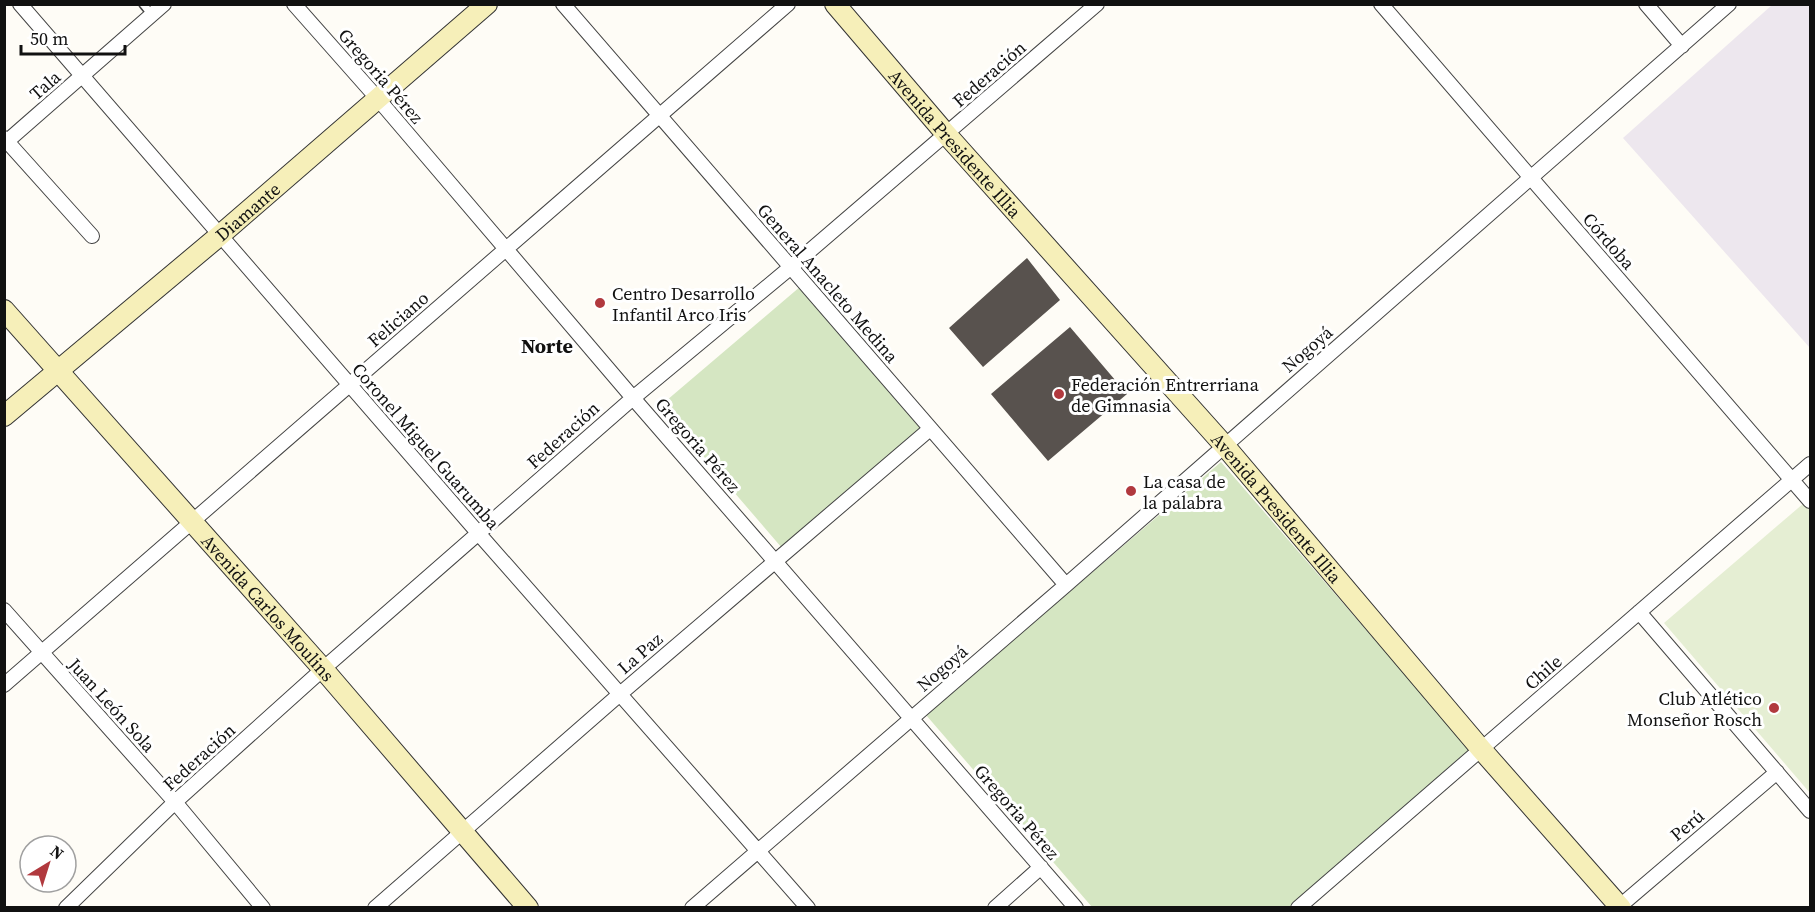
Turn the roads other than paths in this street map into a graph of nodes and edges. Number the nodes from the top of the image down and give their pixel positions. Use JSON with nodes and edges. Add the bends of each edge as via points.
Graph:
{"nodes":[{"id":1,"x":20,"y":4,"type":"edge"},
{"id":2,"x":164,"y":4,"type":"edge"},
{"id":3,"x":487,"y":4,"type":"edge"},
{"id":4,"x":563,"y":4,"type":"edge"},
{"id":5,"x":788,"y":4,"type":"edge"},
{"id":6,"x":835,"y":4,"type":"edge"},
{"id":7,"x":1097,"y":4,"type":"edge"},
{"id":8,"x":1381,"y":4,"type":"edge"},
{"id":9,"x":1646,"y":4,"type":"edge"},
{"id":10,"x":1729,"y":4,"type":"edge"},
{"id":11,"x":300,"y":7,"type":"edge"},
{"id":12,"x":148,"y":10,"type":"edge"},
{"id":13,"x":1682,"y":46,"type":"junction"},
{"id":14,"x":83,"y":76,"type":"junction"},
{"id":15,"x":378,"y":99,"type":"junction"},
{"id":16,"x":660,"y":117,"type":"junction"},
{"id":17,"x":946,"y":134,"type":"junction"},
{"id":18,"x":6,"y":141,"type":"edge"},
{"id":19,"x":1531,"y":178,"type":"junction"},
{"id":20,"x":92,"y":236,"type":"dead end"},
{"id":21,"x":219,"y":236,"type":"junction"},
{"id":22,"x":506,"y":249,"type":"junction"},
{"id":23,"x":790,"y":267,"type":"junction"},
{"id":24,"x":4,"y":310,"type":"edge"},
{"id":25,"x":57,"y":371,"type":"junction"},
{"id":26,"x":349,"y":384,"type":"junction"},
{"id":27,"x":633,"y":398,"type":"junction"},
{"id":28,"x":4,"y":416,"type":"edge"},
{"id":29,"x":930,"y":429,"type":"junction"},
{"id":30,"x":1224,"y":445,"type":"junction"},
{"id":31,"x":1810,"y":464,"type":"edge"},
{"id":32,"x":1792,"y":479,"type":"junction"},
{"id":33,"x":1810,"y":501,"type":"edge"},
{"id":34,"x":192,"y":521,"type":"junction"},
{"id":35,"x":479,"y":534,"type":"junction"},
{"id":36,"x":775,"y":561,"type":"junction"},
{"id":37,"x":1066,"y":585,"type":"junction"},
{"id":38,"x":4,"y":610,"type":"edge"},
{"id":39,"x":1639,"y":612,"type":"junction"},
{"id":40,"x":41,"y":653,"type":"junction"},
{"id":41,"x":323,"y":669,"type":"junction"},
{"id":42,"x":4,"y":685,"type":"edge"},
{"id":43,"x":620,"y":694,"type":"junction"},
{"id":44,"x":911,"y":718,"type":"junction"},
{"id":45,"x":1481,"y":748,"type":"junction"},
{"id":46,"x":1777,"y":772,"type":"junction"},
{"id":47,"x":175,"y":802,"type":"junction"},
{"id":48,"x":1810,"y":811,"type":"edge"},
{"id":49,"x":462,"y":831,"type":"junction"},
{"id":50,"x":758,"y":850,"type":"junction"},
{"id":51,"x":1041,"y":867,"type":"junction"},
{"id":52,"x":521,"y":905,"type":"edge"},
{"id":53,"x":1621,"y":907,"type":"edge"},
{"id":54,"x":66,"y":908,"type":"edge"},
{"id":55,"x":262,"y":908,"type":"edge"},
{"id":56,"x":375,"y":908,"type":"edge"},
{"id":57,"x":692,"y":908,"type":"edge"},
{"id":58,"x":808,"y":908,"type":"edge"},
{"id":59,"x":995,"y":908,"type":"edge"},
{"id":60,"x":1076,"y":908,"type":"edge"},
{"id":61,"x":1298,"y":908,"type":"edge"}],
"edges":[{"from":1,"to":14,"type":"street","name":"Coronel Miguel Guarumba"},
{"from":2,"to":12,"type":"street","name":"Tala"},
{"from":3,"to":15,"type":"street","name":"Diamante"},
{"from":4,"to":16,"type":"street","name":"General Anacleto Medina"},
{"from":5,"to":16,"type":"street","name":"Feliciano"},
{"from":6,"to":17,"type":"street","name":"Avenida Presidente Illia"},
{"from":7,"to":17,"type":"street","name":"Federación"},
{"from":8,"to":19,"type":"street","name":"Córdoba"},
{"from":9,"to":13,"type":"street"},
{"from":10,"to":13,"type":"street","name":"Nogoyá"},
{"from":11,"to":15,"type":"street","name":"Gregoria Pérez"},
{"from":12,"to":14,"type":"street","name":"Tala"},
{"from":13,"to":19,"type":"street","name":"Nogoyá"},
{"from":14,"to":18,"type":"street","name":"Tala"},
{"from":14,"to":21,"type":"street","name":"Coronel Miguel Guarumba"},
{"from":15,"to":21,"type":"street","name":"Diamante"},
{"from":15,"to":22,"type":"street","name":"Gregoria Pérez"},
{"from":16,"to":22,"type":"street","name":"Feliciano"},
{"from":16,"to":23,"type":"street","name":"General Anacleto Medina"},
{"from":17,"to":23,"type":"street","name":"Federación"},
{"from":17,"to":30,"type":"street","name":"Avenida Presidente Illia"},
{"from":18,"to":20,"type":"street"},
{"from":19,"to":30,"type":"street","name":"Nogoyá"},
{"from":19,"to":32,"type":"street","name":"Córdoba"},
{"from":21,"to":25,"type":"street","name":"Diamante"},
{"from":21,"to":26,"type":"street","name":"Coronel Miguel Guarumba"},
{"from":22,"to":26,"type":"street","name":"Feliciano"},
{"from":22,"to":27,"type":"street","name":"Gregoria Pérez"},
{"from":23,"to":27,"type":"street","name":"Federación"},
{"from":23,"to":29,"type":"street","name":"General Anacleto Medina"},
{"from":24,"to":25,"type":"street","name":"Avenida Carlos Moulins"},
{"from":25,"to":28,"type":"street","name":"Diamante"},
{"from":25,"to":34,"type":"street","name":"Avenida Carlos Moulins"},
{"from":26,"to":34,"type":"street","name":"Feliciano"},
{"from":26,"to":35,"type":"street","name":"Coronel Miguel Guarumba"},
{"from":27,"to":35,"type":"street","name":"Federación"},
{"from":27,"to":36,"type":"street","name":"Gregoria Pérez"},
{"from":29,"to":36,"type":"street","name":"La Paz"},
{"from":29,"to":37,"type":"street","name":"General Anacleto Medina"},
{"from":30,"to":37,"type":"street","name":"Nogoyá"},
{"from":30,"to":45,"type":"street","name":"Avenida Presidente Illia"},
{"from":31,"to":32,"type":"street","name":"Chile"},
{"from":32,"to":33,"type":"street","name":"Córdoba"},
{"from":32,"to":39,"type":"street","name":"Chile"},
{"from":34,"to":40,"type":"street","name":"Feliciano"},
{"from":34,"to":41,"type":"street","name":"Avenida Carlos Moulins"},
{"from":35,"to":41,"type":"street","name":"Federación"},
{"from":35,"to":43,"type":"street","name":"Coronel Miguel Guarumba"},
{"from":36,"to":43,"type":"street","name":"La Paz"},
{"from":36,"to":44,"type":"street","name":"Gregoria Pérez"},
{"from":37,"to":44,"type":"street","name":"Nogoyá"},
{"from":38,"to":40,"type":"street","name":"Juan León Sola"},
{"from":39,"to":45,"type":"street","name":"Chile"},
{"from":39,"to":46,"type":"street"},
{"from":40,"to":42,"type":"street","name":"Feliciano"},
{"from":40,"to":47,"type":"street","name":"Juan León Sola"},
{"from":41,"to":47,"type":"street","name":"Federación"},
{"from":41,"to":49,"type":"street","name":"Avenida Carlos Moulins"},
{"from":43,"to":49,"type":"street","name":"La Paz"},
{"from":43,"to":50,"type":"street","name":"Coronel Miguel Guarumba"},
{"from":44,"to":50,"type":"street","name":"Nogoyá"},
{"from":44,"to":51,"type":"street","name":"Gregoria Pérez"},
{"from":45,"to":53,"type":"street","name":"Avenida Presidente Illia"},
{"from":45,"to":61,"type":"street","name":"Chile"},
{"from":46,"to":48,"type":"street"},
{"from":46,"to":53,"type":"street","name":"Perú"},
{"from":47,"to":54,"type":"street","name":"Federación"},
{"from":47,"to":55,"type":"street","name":"Juan León Sola"},
{"from":49,"to":52,"type":"street","name":"Avenida Carlos Moulins"},
{"from":49,"to":56,"type":"street","name":"La Paz"},
{"from":50,"to":57,"type":"street","name":"Nogoyá"},
{"from":50,"to":58,"type":"street","name":"Coronel Miguel Guarumba"},
{"from":51,"to":59,"type":"street"},
{"from":51,"to":60,"type":"street","name":"Gregoria Pérez"}]}
